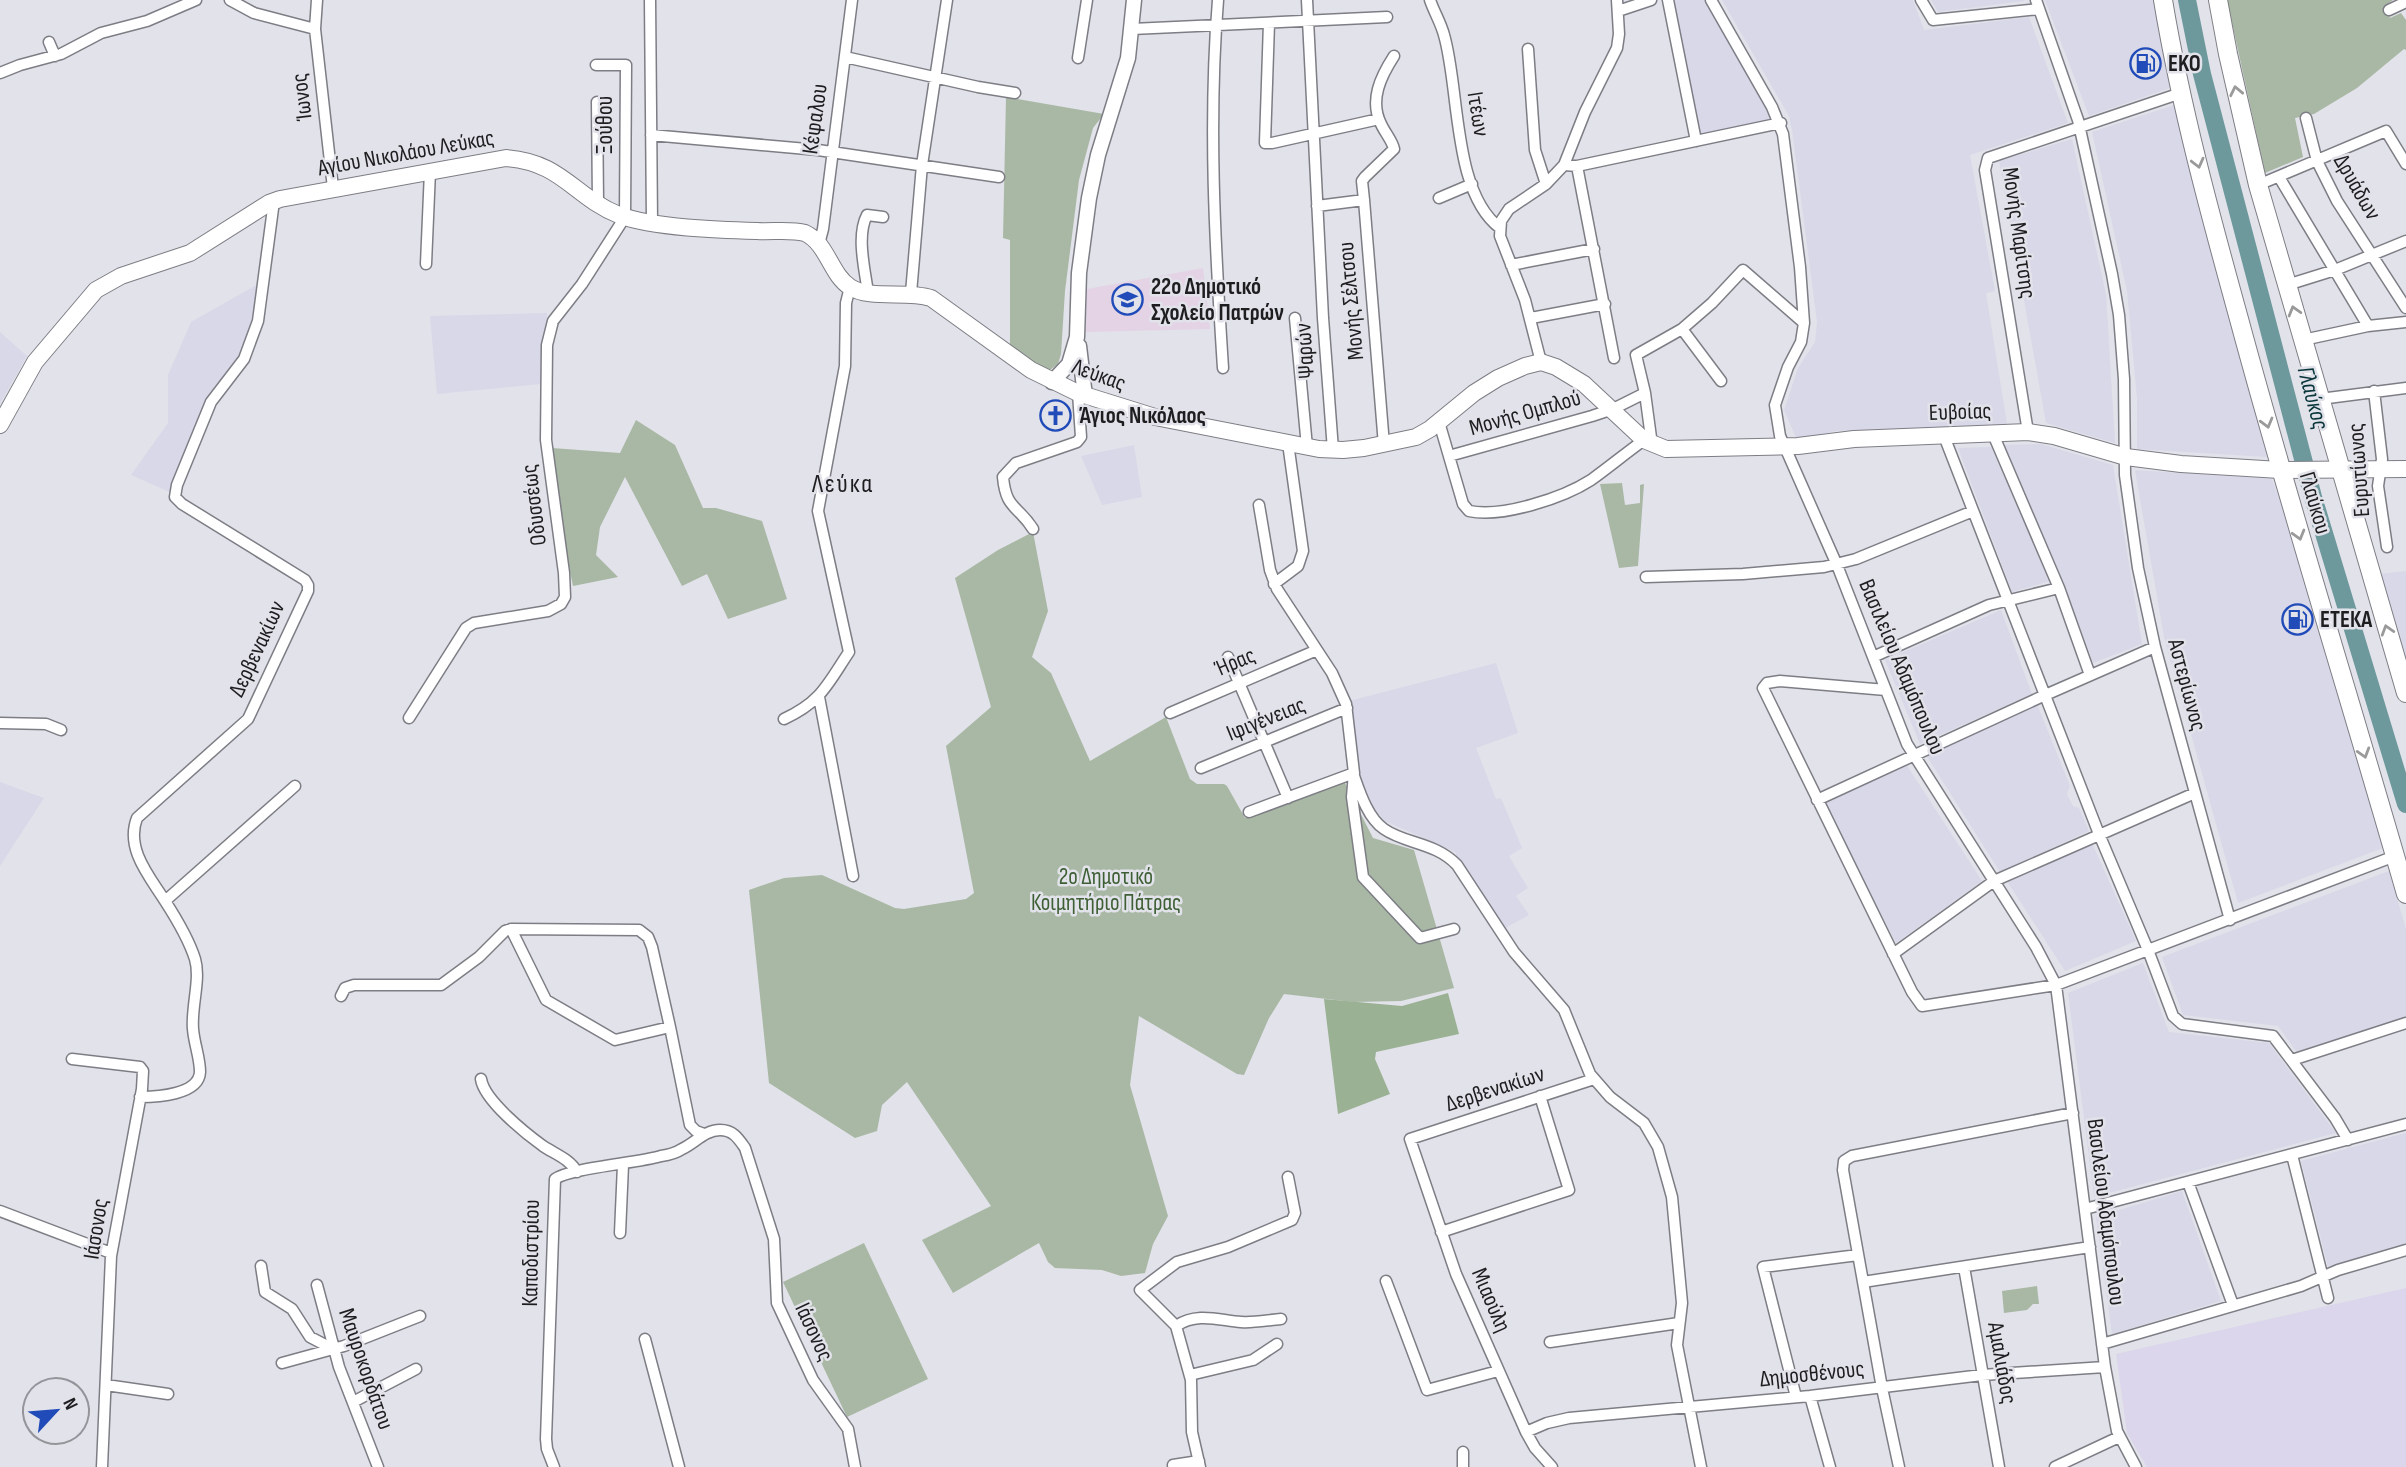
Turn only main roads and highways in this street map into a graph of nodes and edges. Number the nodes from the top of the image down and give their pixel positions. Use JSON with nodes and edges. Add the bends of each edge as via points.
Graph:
{"nodes":[{"id":1,"x":2163,"y":0,"type":"edge"},
{"id":2,"x":2218,"y":0,"type":"edge"},
{"id":3,"x":1052,"y":382,"type":"joint"},
{"id":4,"x":0,"y":425,"type":"edge"},
{"id":5,"x":1648,"y":442,"type":"joint"},
{"id":6,"x":2406,"y":469,"type":"edge"},
{"id":7,"x":2284,"y":470,"type":"junction"},
{"id":8,"x":2336,"y":471,"type":"junction"},
{"id":9,"x":2406,"y":693,"type":"edge"},
{"id":10,"x":2406,"y":894,"type":"edge"}],
"edges":[{"from":1,"to":7,"type":"main road","name":"Γλαύκου","one_way":true,"via":[[2211,219]]},
{"from":8,"to":2,"type":"main road","name":"Γλαύκου","one_way":true,"via":[[2320,398],[2259,185]]},
{"from":3,"to":4,"type":"main road","name":"Αγίου Νικολάου Λεύκας","via":[[931,298],[868,293],[850,287],[810,235],[708,229],[625,217],[552,170],[528,160],[506,158],[274,201],[197,250],[121,276],[96,290],[35,362]]},
{"from":3,"to":5,"type":"main road","name":"Λεύκας","via":[[1155,417],[1333,450],[1416,437],[1491,383],[1541,362],[1570,375]]},
{"from":5,"to":7,"type":"main road","name":"Ευβοίας","via":[[1679,450],[2028,432],[2126,457]]},
{"from":6,"to":8,"type":"main road","name":"Ευβοίας"},
{"from":7,"to":8,"type":"main road","name":"Ευβοίας"},
{"from":7,"to":10,"type":"main road","name":"Γλαύκου","one_way":true},
{"from":9,"to":8,"type":"main road","name":"Γλαύκου","one_way":true}]}
